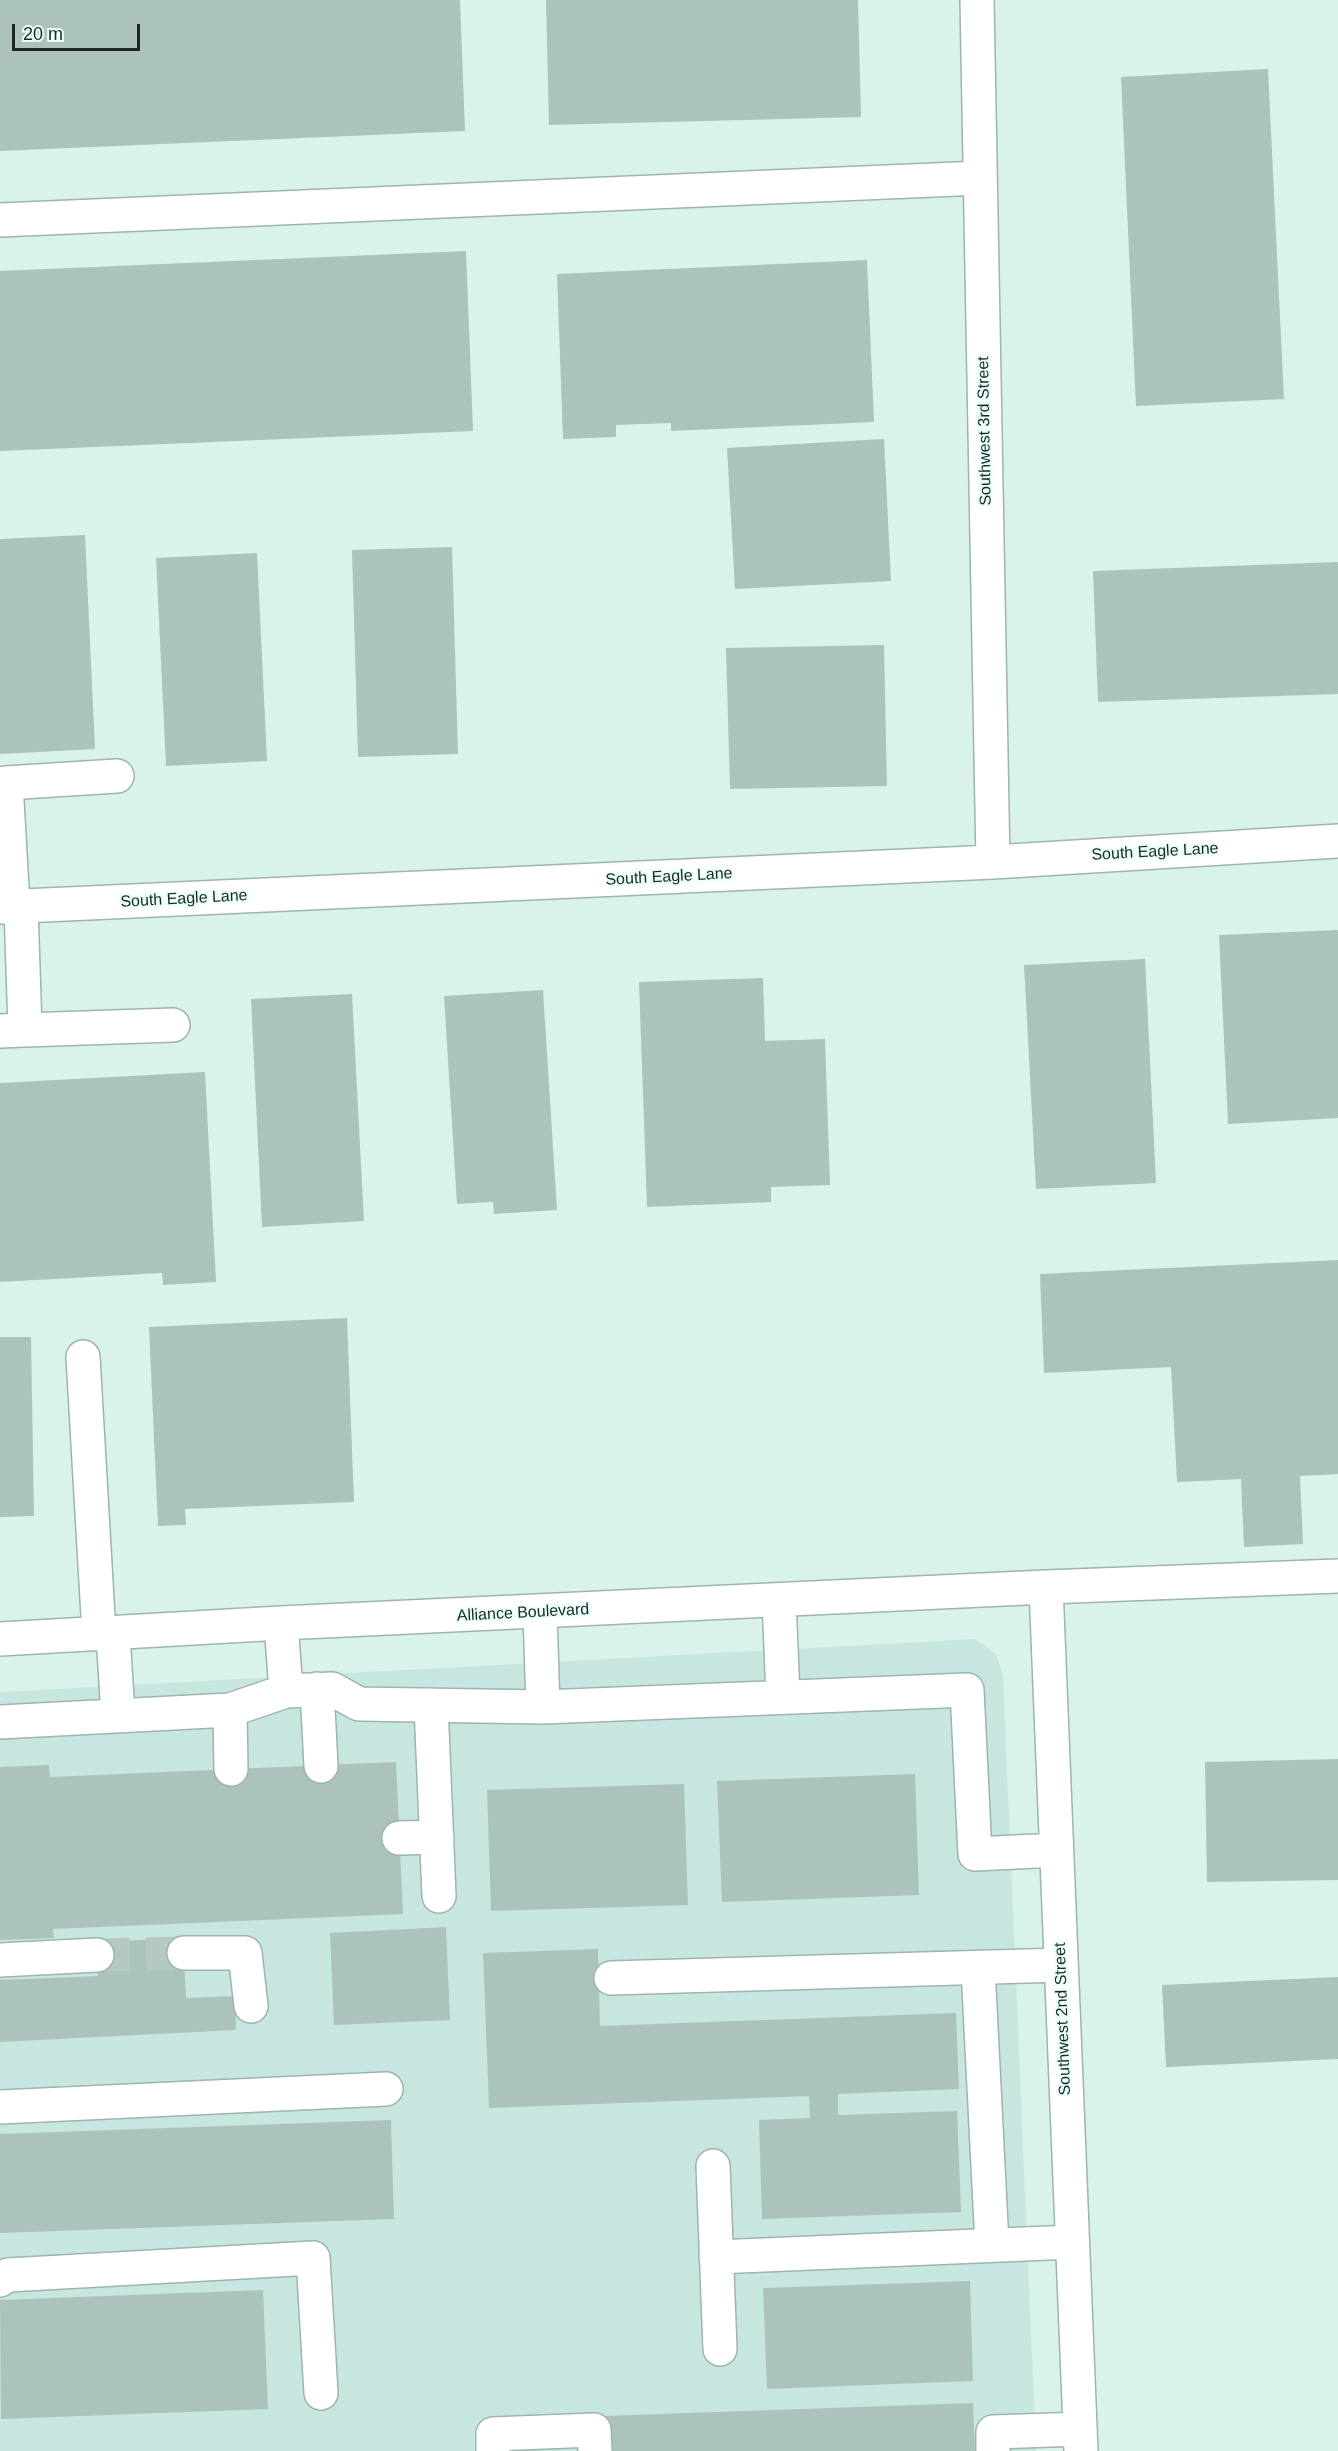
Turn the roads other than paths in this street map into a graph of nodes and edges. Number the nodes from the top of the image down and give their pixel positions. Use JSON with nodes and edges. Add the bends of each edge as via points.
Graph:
{"nodes":[{"id":1,"x":977,"y":0,"type":"edge"},
{"id":2,"x":980,"y":178,"type":"junction"},
{"id":3,"x":0,"y":220,"type":"edge"},
{"id":4,"x":117,"y":776,"type":"dead end"},
{"id":5,"x":3,"y":783,"type":"edge"},
{"id":6,"x":1338,"y":841,"type":"edge"},
{"id":7,"x":993,"y":862,"type":"junction"},
{"id":8,"x":11,"y":907,"type":"edge"},
{"id":9,"x":173,"y":1025,"type":"dead end"},
{"id":10,"x":12,"y":1030,"type":"edge"},
{"id":11,"x":83,"y":1357,"type":"dead end"},
{"id":12,"x":1338,"y":1576,"type":"edge"},
{"id":13,"x":1046,"y":1587,"type":"junction"},
{"id":14,"x":779,"y":1600,"type":"junction"},
{"id":15,"x":540,"y":1613,"type":"junction"},
{"id":16,"x":281,"y":1623,"type":"junction"},
{"id":17,"x":106,"y":1634,"type":"junction"},
{"id":18,"x":0,"y":1639,"type":"edge"},
{"id":19,"x":302,"y":1690,"type":"junction"},
{"id":20,"x":783,"y":1697,"type":"junction"},
{"id":21,"x":430,"y":1705,"type":"junction"},
{"id":22,"x":543,"y":1707,"type":"junction"},
{"id":23,"x":230,"y":1710,"type":"junction"},
{"id":24,"x":118,"y":1715,"type":"junction"},
{"id":25,"x":0,"y":1722,"type":"edge"},
{"id":26,"x":321,"y":1766,"type":"dead end"},
{"id":27,"x":231,"y":1769,"type":"dead end"},
{"id":28,"x":436,"y":1837,"type":"junction"},
{"id":29,"x":399,"y":1838,"type":"dead end"},
{"id":30,"x":1056,"y":1850,"type":"junction"},
{"id":31,"x":439,"y":1896,"type":"dead end"},
{"id":32,"x":184,"y":1953,"type":"tunnel mouth"},
{"id":33,"x":97,"y":1955,"type":"tunnel mouth"},
{"id":34,"x":0,"y":1960,"type":"edge"},
{"id":35,"x":1061,"y":1965,"type":"junction"},
{"id":36,"x":978,"y":1968,"type":"junction"},
{"id":37,"x":611,"y":1978,"type":"dead end"},
{"id":38,"x":251,"y":2006,"type":"dead end"},
{"id":39,"x":386,"y":2089,"type":"dead end"},
{"id":40,"x":0,"y":2107,"type":"edge"},
{"id":41,"x":713,"y":2166,"type":"dead end"},
{"id":42,"x":1072,"y":2242,"type":"junction"},
{"id":43,"x":992,"y":2245,"type":"junction"},
{"id":44,"x":716,"y":2257,"type":"junction"},
{"id":45,"x":0,"y":2280,"type":"edge"},
{"id":46,"x":720,"y":2349,"type":"dead end"},
{"id":47,"x":321,"y":2393,"type":"dead end"},
{"id":48,"x":1080,"y":2440,"type":"edge"},
{"id":49,"x":493,"y":2451,"type":"edge"},
{"id":50,"x":595,"y":2451,"type":"edge"},
{"id":51,"x":993,"y":2451,"type":"edge"}],
"edges":[{"from":1,"to":2,"type":"street","name":"Southwest 3rd Street"},
{"from":2,"to":3,"type":"street"},
{"from":2,"to":7,"type":"street","name":"Southwest 3rd Street"},
{"from":4,"to":5,"type":"street"},
{"from":5,"to":8,"type":"street"},
{"from":6,"to":7,"type":"street","name":"South Eagle Lane"},
{"from":7,"to":8,"type":"street","name":"South Eagle Lane"},
{"from":8,"to":10,"type":"street"},
{"from":9,"to":10,"type":"street"},
{"from":11,"to":17,"type":"street"},
{"from":12,"to":13,"type":"street","name":"Alliance Boulevard"},
{"from":13,"to":14,"type":"street","name":"Alliance Boulevard"},
{"from":13,"to":30,"type":"street","name":"Southwest 2nd Street"},
{"from":14,"to":15,"type":"street","name":"Alliance Boulevard"},
{"from":14,"to":20,"type":"street"},
{"from":15,"to":16,"type":"street","name":"Alliance Boulevard"},
{"from":15,"to":22,"type":"street"},
{"from":16,"to":17,"type":"street","name":"Alliance Boulevard"},
{"from":16,"to":19,"type":"street"},
{"from":17,"to":18,"type":"street","name":"Alliance Boulevard"},
{"from":17,"to":24,"type":"street"},
{"from":19,"to":21,"type":"street","via":[[332,1689],[359,1704]]},
{"from":19,"to":23,"type":"street"},
{"from":19,"to":26,"type":"street"},
{"from":20,"to":22,"type":"street"},
{"from":20,"to":30,"type":"street","via":[[967,1690],[975,1854]]},
{"from":21,"to":22,"type":"street"},
{"from":21,"to":28,"type":"street"},
{"from":23,"to":24,"type":"street"},
{"from":23,"to":27,"type":"street"},
{"from":24,"to":25,"type":"street"},
{"from":28,"to":29,"type":"street"},
{"from":28,"to":31,"type":"street"},
{"from":30,"to":35,"type":"street","name":"Southwest 2nd Street"},
{"from":32,"to":38,"type":"street","via":[[245,1953]]},
{"from":33,"to":34,"type":"street"},
{"from":35,"to":36,"type":"street"},
{"from":35,"to":42,"type":"street","name":"Southwest 2nd Street"},
{"from":36,"to":37,"type":"street"},
{"from":36,"to":43,"type":"street"},
{"from":39,"to":40,"type":"street"},
{"from":41,"to":44,"type":"street"},
{"from":42,"to":43,"type":"street"},
{"from":42,"to":48,"type":"street","name":"Southwest 2nd Street"},
{"from":43,"to":44,"type":"street"},
{"from":44,"to":46,"type":"street"},
{"from":45,"to":47,"type":"street","via":[[8,2275],[313,2258]]},
{"from":48,"to":51,"type":"street","via":[[993,2432]]},
{"from":49,"to":50,"type":"street","via":[[493,2434],[594,2430]]}]}
